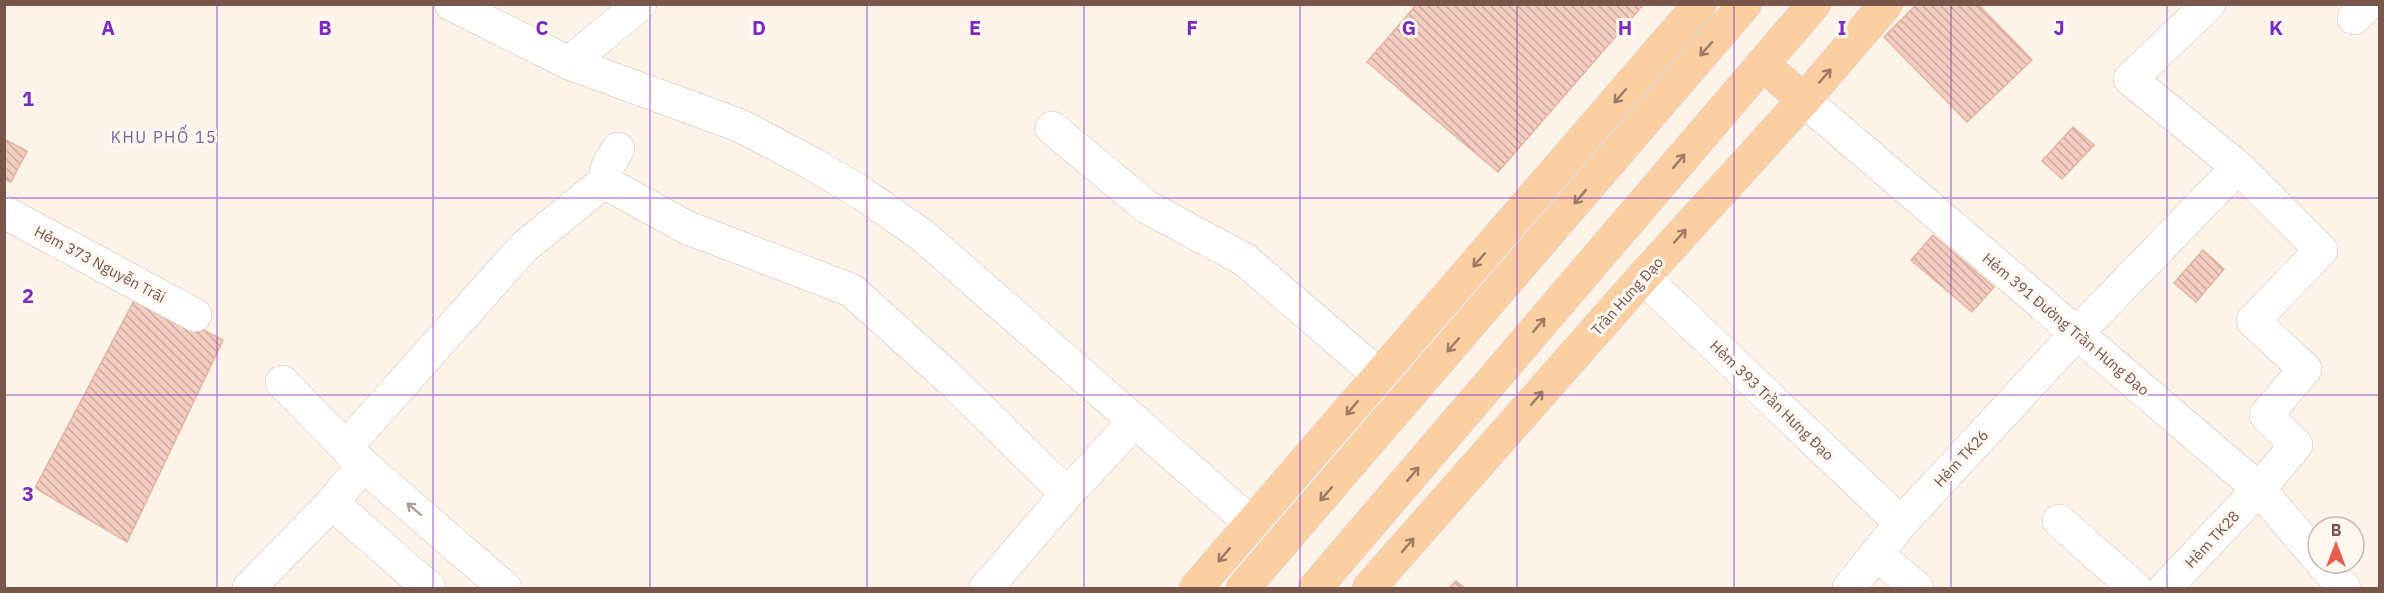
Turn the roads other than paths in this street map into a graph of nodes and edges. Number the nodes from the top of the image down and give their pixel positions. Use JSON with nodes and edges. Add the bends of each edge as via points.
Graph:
{"nodes":[{"id":1,"x":452,"y":4,"type":"edge"},
{"id":2,"x":639,"y":4,"type":"edge"},
{"id":3,"x":1700,"y":4,"type":"edge"},
{"id":4,"x":1814,"y":4,"type":"edge"},
{"id":5,"x":1886,"y":4,"type":"edge"},
{"id":6,"x":2209,"y":4,"type":"edge"},
{"id":7,"x":1728,"y":10,"type":"edge"},
{"id":8,"x":568,"y":63,"type":"junction"},
{"id":9,"x":1649,"y":64,"type":"junction"},
{"id":10,"x":1762,"y":64,"type":"junction"},
{"id":11,"x":1675,"y":85,"type":"junction"},
{"id":12,"x":1804,"y":100,"type":"junction"},
{"id":13,"x":1714,"y":121,"type":"junction"},
{"id":14,"x":1052,"y":128,"type":"dead end"},
{"id":15,"x":618,"y":149,"type":"dead end"},
{"id":16,"x":1754,"y":155,"type":"junction"},
{"id":17,"x":2238,"y":167,"type":"junction"},
{"id":18,"x":604,"y":182,"type":"junction"},
{"id":19,"x":4,"y":212,"type":"edge"},
{"id":20,"x":1505,"y":229,"type":"junction"},
{"id":21,"x":1533,"y":251,"type":"junction"},
{"id":22,"x":1643,"y":277,"type":"junction"},
{"id":23,"x":195,"y":315,"type":"dead end"},
{"id":24,"x":2077,"y":333,"type":"junction"},
{"id":25,"x":1379,"y":375,"type":"junction"},
{"id":26,"x":282,"y":382,"type":"dead end"},
{"id":27,"x":1408,"y":398,"type":"junction"},
{"id":28,"x":1135,"y":421,"type":"junction"},
{"id":29,"x":355,"y":456,"type":"junction"},
{"id":30,"x":2259,"y":489,"type":"junction"},
{"id":31,"x":1066,"y":494,"type":"junction"},
{"id":32,"x":332,"y":503,"type":"junction"},
{"id":33,"x":2059,"y":520,"type":"dead end"},
{"id":34,"x":1901,"y":523,"type":"junction"},
{"id":35,"x":1251,"y":524,"type":"junction"},
{"id":36,"x":447,"y":538,"type":"junction"},
{"id":37,"x":2306,"y":544,"type":"edge"},
{"id":38,"x":1279,"y":548,"type":"junction"},
{"id":39,"x":1877,"y":555,"type":"junction"},
{"id":40,"x":2333,"y":575,"type":"edge"},
{"id":41,"x":420,"y":580,"type":"edge"},
{"id":42,"x":1321,"y":586,"type":"edge"},
{"id":43,"x":249,"y":588,"type":"edge"},
{"id":44,"x":505,"y":588,"type":"edge"},
{"id":45,"x":986,"y":588,"type":"edge"},
{"id":46,"x":1196,"y":588,"type":"edge"},
{"id":47,"x":1243,"y":588,"type":"edge"},
{"id":48,"x":1370,"y":588,"type":"edge"},
{"id":49,"x":1849,"y":588,"type":"edge"},
{"id":50,"x":1917,"y":588,"type":"edge"},
{"id":51,"x":2135,"y":588,"type":"edge"},
{"id":52,"x":2165,"y":588,"type":"edge"},
{"id":53,"x":2344,"y":588,"type":"edge"}],
"edges":[{"from":1,"to":8,"type":"street"},
{"from":2,"to":8,"type":"street"},
{"from":3,"to":9,"type":"main road"},
{"from":4,"to":10,"type":"main road"},
{"from":12,"to":5,"type":"main road","name":"Trần Hưng Đạo","one_way":true},
{"from":6,"to":17,"type":"street","via":[[2130,79]]},
{"from":7,"to":11,"type":"main road","one_way":true},
{"from":8,"to":28,"type":"street","via":[[741,126],[863,194],[922,235]]},
{"from":9,"to":11,"type":"main road"},
{"from":9,"to":20,"type":"main road","one_way":true},
{"from":10,"to":12,"type":"main road"},
{"from":10,"to":13,"type":"main road"},
{"from":11,"to":21,"type":"main road","one_way":true},
{"from":12,"to":16,"type":"main road","name":"Trần Hưng Đạo"},
{"from":12,"to":24,"type":"street","name":"Hẻm 391 Đường Trần Hưng Ðạo"},
{"from":13,"to":16,"type":"main road"},
{"from":42,"to":13,"type":"main road","one_way":true},
{"from":14,"to":25,"type":"street","via":[[1147,207],[1245,260]]},
{"from":15,"to":18,"type":"street"},
{"from":22,"to":16,"type":"main road","name":"Trần Hưng Đạo","one_way":true},
{"from":17,"to":24,"type":"street","name":"Hẻm TK26"},
{"from":17,"to":30,"type":"street","name":"Hẻm TK28","via":[[2321,250],[2253,321],[2305,369],[2266,415],[2296,445]]},
{"from":18,"to":29,"type":"street","via":[[524,248]]},
{"from":18,"to":31,"type":"street","via":[[688,228],[851,290],[950,379]]},
{"from":19,"to":23,"type":"street","name":"Hẻm 373 Nguyễn Trãi"},
{"from":20,"to":21,"type":"main road"},
{"from":20,"to":25,"type":"main road","one_way":true},
{"from":21,"to":27,"type":"main road","one_way":true},
{"from":22,"to":34,"type":"street","name":"Hẻm 393 Trần Hưng Ðạo"},
{"from":48,"to":22,"type":"main road","name":"Trần Hưng Đạo","one_way":true},
{"from":24,"to":30,"type":"street","name":"Hẻm 391 Đường Trần Hưng Ðạo"},
{"from":24,"to":34,"type":"street","name":"Hẻm TK26"},
{"from":25,"to":27,"type":"main road"},
{"from":25,"to":35,"type":"main road","one_way":true},
{"from":26,"to":29,"type":"street"},
{"from":27,"to":38,"type":"main road","one_way":true},
{"from":28,"to":31,"type":"street"},
{"from":28,"to":35,"type":"street"},
{"from":29,"to":32,"type":"street"},
{"from":36,"to":29,"type":"street","one_way":true},
{"from":30,"to":37,"type":"street","name":"Hẻm 391 Đường Trần Hưng Ðạo"},
{"from":30,"to":52,"type":"street","name":"Hẻm TK28"},
{"from":31,"to":45,"type":"street"},
{"from":32,"to":41,"type":"street"},
{"from":32,"to":43,"type":"street"},
{"from":33,"to":51,"type":"street"},
{"from":34,"to":39,"type":"street","name":"Hẻm TK26"},
{"from":35,"to":38,"type":"main road"},
{"from":35,"to":46,"type":"main road","one_way":true},
{"from":36,"to":41,"type":"street"},
{"from":36,"to":44,"type":"street"},
{"from":38,"to":42,"type":"main road"},
{"from":38,"to":47,"type":"main road"},
{"from":39,"to":49,"type":"street","name":"Hẻm TK26"},
{"from":39,"to":50,"type":"street"},
{"from":40,"to":53,"type":"street"}]}
